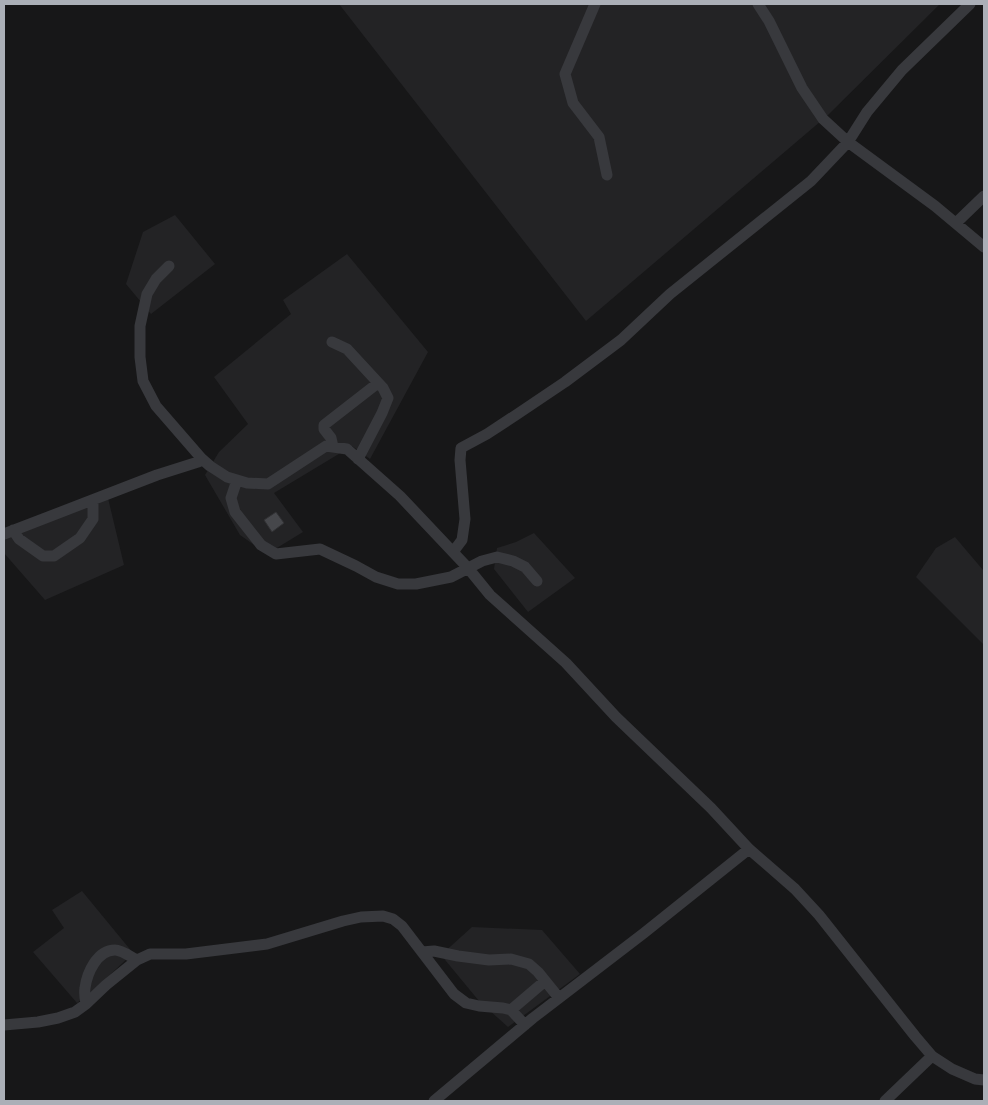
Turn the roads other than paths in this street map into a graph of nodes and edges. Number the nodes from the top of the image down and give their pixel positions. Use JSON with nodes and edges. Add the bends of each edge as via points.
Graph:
{"nodes":[{"id":1,"x":595,"y":4,"type":"edge"},
{"id":2,"x":758,"y":4,"type":"edge"},
{"id":3,"x":970,"y":4,"type":"edge"},
{"id":4,"x":848,"y":142,"type":"junction"},
{"id":5,"x":607,"y":175,"type":"dead end"},
{"id":6,"x":984,"y":196,"type":"edge"},
{"id":7,"x":956,"y":223,"type":"junction"},
{"id":8,"x":984,"y":247,"type":"edge"},
{"id":9,"x":169,"y":266,"type":"dead end"},
{"id":10,"x":332,"y":342,"type":"dead end"},
{"id":11,"x":378,"y":383,"type":"junction"},
{"id":12,"x":333,"y":447,"type":"junction"},
{"id":13,"x":202,"y":459,"type":"junction"},
{"id":14,"x":358,"y":459,"type":"junction"},
{"id":15,"x":237,"y":480,"type":"junction"},
{"id":16,"x":93,"y":500,"type":"junction"},
{"id":17,"x":8,"y":532,"type":"edge"},
{"id":18,"x":453,"y":552,"type":"junction"},
{"id":19,"x":468,"y":568,"type":"junction"},
{"id":20,"x":537,"y":580,"type":"dead end"},
{"id":21,"x":749,"y":849,"type":"junction"},
{"id":22,"x":422,"y":952,"type":"junction"},
{"id":23,"x":137,"y":960,"type":"junction"},
{"id":24,"x":545,"y":981,"type":"junction"},
{"id":25,"x":559,"y":998,"type":"junction"},
{"id":26,"x":86,"y":1004,"type":"junction"},
{"id":27,"x":511,"y":1010,"type":"junction"},
{"id":28,"x":525,"y":1024,"type":"junction"},
{"id":29,"x":4,"y":1025,"type":"edge"},
{"id":30,"x":932,"y":1056,"type":"junction"},
{"id":31,"x":984,"y":1080,"type":"edge"},
{"id":32,"x":434,"y":1101,"type":"edge"},
{"id":33,"x":885,"y":1101,"type":"edge"}],
"edges":[{"from":1,"to":5,"type":"lane","via":[[565,74],[574,103],[599,137]]},
{"from":2,"to":4,"type":"lane","via":[[802,88],[823,119]]},
{"from":3,"to":4,"type":"lane","via":[[902,70],[867,112]]},
{"from":4,"to":7,"type":"lane"},
{"from":4,"to":18,"type":"lane","via":[[811,180],[670,294],[621,340],[565,382],[461,448],[465,519],[462,540]]},
{"from":6,"to":7,"type":"lane"},
{"from":7,"to":8,"type":"lane"},
{"from":9,"to":13,"type":"lane","via":[[147,294],[140,326],[143,381],[156,406]]},
{"from":10,"to":11,"type":"lane","via":[[347,349]]},
{"from":11,"to":12,"type":"lane","via":[[324,425]]},
{"from":11,"to":14,"type":"lane","via":[[388,398]]},
{"from":12,"to":14,"type":"lane","via":[[347,449]]},
{"from":12,"to":15,"type":"lane","via":[[326,446],[268,484]]},
{"from":13,"to":15,"type":"lane","via":[[227,478]]},
{"from":13,"to":16,"type":"lane"},
{"from":14,"to":18,"type":"lane","via":[[400,496]]},
{"from":15,"to":19,"type":"lane","via":[[231,498],[236,512],[261,545],[276,554],[320,549],[376,578],[398,584],[451,577]]},
{"from":16,"to":17,"type":"lane"},
{"from":16,"to":17,"type":"lane","via":[[93,519],[80,538],[54,556],[43,556]]},
{"from":18,"to":19,"type":"lane"},
{"from":19,"to":20,"type":"lane","via":[[497,558],[525,567]]},
{"from":19,"to":21,"type":"lane","via":[[490,595],[566,664]]},
{"from":21,"to":25,"type":"lane"},
{"from":21,"to":30,"type":"lane","via":[[819,915]]},
{"from":22,"to":23,"type":"lane","via":[[402,926],[382,916],[343,921],[267,944],[195,953],[150,954]]},
{"from":22,"to":24,"type":"lane","via":[[489,960],[511,959],[529,964]]},
{"from":22,"to":27,"type":"lane","via":[[454,994],[466,1003]]},
{"from":23,"to":26,"type":"lane"},
{"from":23,"to":26,"type":"lane","via":[[117,950],[108,951],[97,959],[86,980]]},
{"from":24,"to":25,"type":"lane"},
{"from":24,"to":27,"type":"lane"},
{"from":25,"to":28,"type":"lane"},
{"from":26,"to":29,"type":"lane","via":[[58,1018]]},
{"from":27,"to":28,"type":"lane"},
{"from":28,"to":32,"type":"lane"},
{"from":30,"to":31,"type":"lane","via":[[952,1069]]},
{"from":30,"to":33,"type":"lane"}]}
